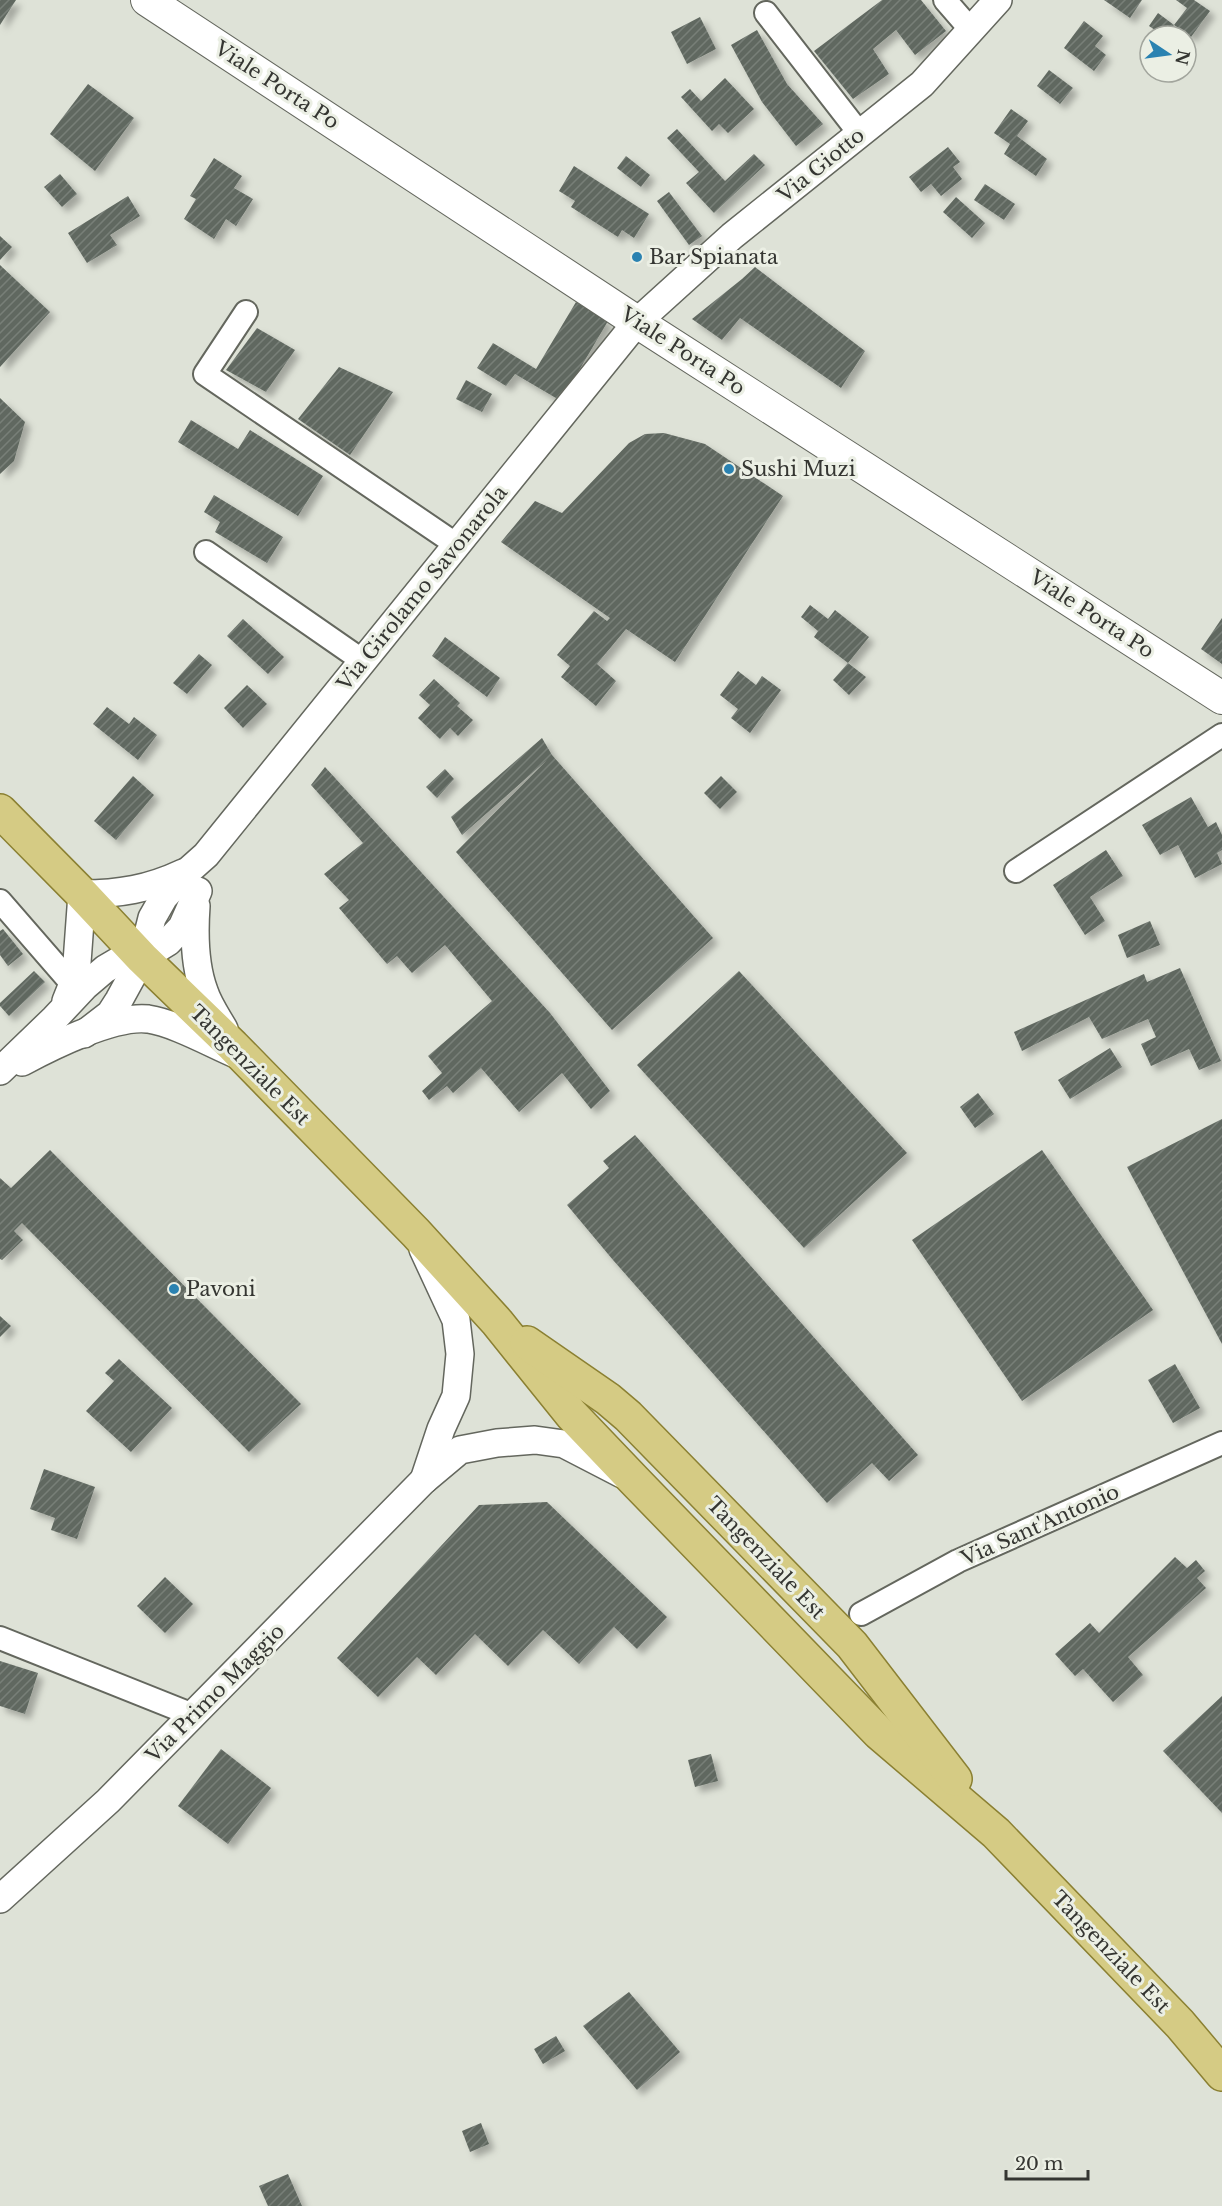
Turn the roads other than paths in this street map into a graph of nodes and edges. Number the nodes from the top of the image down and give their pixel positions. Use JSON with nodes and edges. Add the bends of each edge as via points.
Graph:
{"nodes":[{"id":1,"x":147,"y":0,"type":"edge"},
{"id":2,"x":945,"y":0,"type":"edge"},
{"id":3,"x":998,"y":0,"type":"edge"},
{"id":4,"x":766,"y":13,"type":"dead end"},
{"id":5,"x":971,"y":30,"type":"junction"},
{"id":6,"x":860,"y":134,"type":"junction"},
{"id":7,"x":246,"y":312,"type":"dead end"},
{"id":8,"x":637,"y":321,"type":"junction"},
{"id":9,"x":457,"y":545,"type":"junction"},
{"id":10,"x":206,"y":552,"type":"dead end"},
{"id":11,"x":363,"y":661,"type":"junction"},
{"id":12,"x":1222,"y":698,"type":"edge"},
{"id":13,"x":1222,"y":735,"type":"edge"},
{"id":14,"x":0,"y":811,"type":"edge"},
{"id":15,"x":197,"y":872,"type":"junction"},
{"id":16,"x":1016,"y":872,"type":"dead end"},
{"id":17,"x":82,"y":894,"type":"junction"},
{"id":18,"x":0,"y":901,"type":"edge"},
{"id":19,"x":141,"y":958,"type":"junction"},
{"id":20,"x":73,"y":985,"type":"junction"},
{"id":21,"x":54,"y":1019,"type":"junction"},
{"id":22,"x":84,"y":1034,"type":"junction"},
{"id":23,"x":239,"y":1052,"type":"junction"},
{"id":24,"x":0,"y":1072,"type":"edge"},
{"id":25,"x":416,"y":1233,"type":"junction"},
{"id":26,"x":497,"y":1322,"type":"junction"},
{"id":27,"x":1222,"y":1443,"type":"edge"},
{"id":28,"x":634,"y":1480,"type":"junction"},
{"id":29,"x":423,"y":1481,"type":"junction"},
{"id":30,"x":861,"y":1614,"type":"dead end"},
{"id":31,"x":0,"y":1638,"type":"edge"},
{"id":32,"x":193,"y":1715,"type":"junction"},
{"id":33,"x":996,"y":1833,"type":"junction"},
{"id":34,"x":0,"y":1899,"type":"edge"},
{"id":35,"x":1222,"y":2074,"type":"edge"}],
"edges":[{"from":1,"to":8,"type":"main road","name":"Viale Porta Po"},
{"from":2,"to":5,"type":"street"},
{"from":3,"to":5,"type":"street","name":"Via Giotto"},
{"from":4,"to":6,"type":"street"},
{"from":5,"to":6,"type":"street","name":"Via Giotto","via":[[922,84]]},
{"from":6,"to":8,"type":"street","name":"Via Giotto","via":[[732,236]]},
{"from":7,"to":9,"type":"street","via":[[205,374]]},
{"from":8,"to":9,"type":"street","name":"Via Girolamo Savonarola"},
{"from":8,"to":12,"type":"main road","name":"Viale Porta Po"},
{"from":9,"to":11,"type":"street","name":"Via Girolamo Savonarola"},
{"from":10,"to":11,"type":"street"},
{"from":11,"to":15,"type":"street","name":"Via Girolamo Savonarola"},
{"from":13,"to":16,"type":"street"},
{"from":14,"to":17,"type":"main road","name":"Tangenziale Est"},
{"from":15,"to":17,"type":"street","name":"Via Girolamo Savonarola","via":[[116,894]]},
{"from":15,"to":19,"type":"street","name":"Via Girolamo Savonarola","via":[[164,897],[152,918]]},
{"from":15,"to":23,"type":"street","via":[[196,961],[204,992]]},
{"from":17,"to":19,"type":"main road","name":"Tangenziale Est"},
{"from":17,"to":20,"type":"street","via":[[79,956]]},
{"from":18,"to":20,"type":"street"},
{"from":19,"to":21,"type":"street","via":[[122,959],[105,969]]},
{"from":19,"to":22,"type":"street","via":[[110,1014]]},
{"from":19,"to":23,"type":"main road","name":"Tangenziale Est"},
{"from":20,"to":21,"type":"street"},
{"from":21,"to":24,"type":"street"},
{"from":22,"to":23,"type":"street","via":[[115,1022],[146,1019]]},
{"from":22,"to":24,"type":"street"},
{"from":23,"to":25,"type":"main road","name":"Tangenziale Est"},
{"from":25,"to":26,"type":"main road","name":"Tangenziale Est"},
{"from":25,"to":29,"type":"street","name":"Via Primo Maggio","via":[[456,1320],[460,1354],[456,1396]]},
{"from":26,"to":28,"type":"main road","name":"Tangenziale Est","via":[[571,1414]]},
{"from":26,"to":33,"type":"main road","name":"Tangenziale Est","via":[[608,1399],[653,1442],[852,1646]]},
{"from":27,"to":30,"type":"street","name":"Via Sant'Antonio","via":[[958,1561]]},
{"from":28,"to":29,"type":"street","name":"Via Primo Maggio","via":[[564,1444],[535,1440],[460,1450]]},
{"from":28,"to":33,"type":"main road","name":"Tangenziale Est","via":[[879,1733]]},
{"from":29,"to":32,"type":"street","name":"Via Primo Maggio"},
{"from":31,"to":32,"type":"street"},
{"from":32,"to":34,"type":"street","name":"Via Primo Maggio","via":[[108,1801]]},
{"from":33,"to":35,"type":"main road","name":"Tangenziale Est","via":[[1180,2024]]}]}
